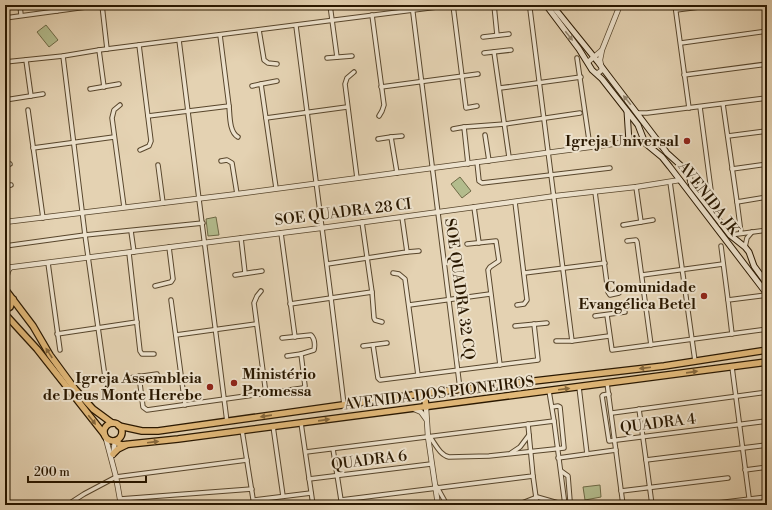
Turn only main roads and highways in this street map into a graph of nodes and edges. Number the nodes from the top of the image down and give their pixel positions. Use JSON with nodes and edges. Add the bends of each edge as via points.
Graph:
{"nodes":[{"id":1,"x":546,"y":5,"type":"edge"},
{"id":2,"x":552,"y":5,"type":"edge"},
{"id":3,"x":626,"y":110,"type":"junction"},
{"id":4,"x":650,"y":132,"type":"junction"},
{"id":5,"x":643,"y":138,"type":"junction"},
{"id":6,"x":629,"y":142,"type":"road end"},
{"id":7,"x":691,"y":178,"type":"junction"},
{"id":8,"x":681,"y":181,"type":"junction"},
{"id":9,"x":750,"y":257,"type":"junction"},
{"id":10,"x":743,"y":261,"type":"junction"},
{"id":11,"x":767,"y":284,"type":"edge"},
{"id":12,"x":5,"y":289,"type":"edge"},
{"id":13,"x":767,"y":294,"type":"edge"},
{"id":14,"x":13,"y":299,"type":"junction"},
{"id":15,"x":5,"y":310,"type":"edge"},
{"id":16,"x":5,"y":314,"type":"edge"},
{"id":17,"x":767,"y":350,"type":"edge"},
{"id":18,"x":767,"y":362,"type":"edge"},
{"id":19,"x":672,"y":364,"type":"junction"},
{"id":20,"x":664,"y":366,"type":"junction"},
{"id":21,"x":675,"y":374,"type":"junction"},
{"id":22,"x":665,"y":376,"type":"junction"},
{"id":23,"x":543,"y":381,"type":"junction"},
{"id":24,"x":514,"y":384,"type":"junction"},
{"id":25,"x":420,"y":394,"type":"junction"},
{"id":26,"x":525,"y":394,"type":"junction"},
{"id":27,"x":390,"y":399,"type":"junction"},
{"id":28,"x":486,"y":399,"type":"junction"},
{"id":29,"x":344,"y":405,"type":"junction"},
{"id":30,"x":426,"y":407,"type":"junction"},
{"id":31,"x":393,"y":412,"type":"junction"},
{"id":32,"x":341,"y":418,"type":"junction"},
{"id":33,"x":112,"y":423,"type":"junction"},
{"id":34,"x":119,"y":426,"type":"junction"},
{"id":35,"x":177,"y":428,"type":"junction"},
{"id":36,"x":105,"y":436,"type":"junction"},
{"id":37,"x":178,"y":439,"type":"junction"},
{"id":38,"x":115,"y":441,"type":"junction"},
{"id":39,"x":127,"y":445,"type":"junction"},
{"id":40,"x":113,"y":456,"type":"road end"}],
"edges":[{"from":1,"to":3,"type":"main road","name":"AVENIDA JK","one_way":true},
{"from":4,"to":2,"type":"main road","name":"AVENIDA JK","one_way":true},
{"from":3,"to":5,"type":"main road","name":"AVENIDA JK","via":[[640,128]]},
{"from":3,"to":6,"type":"main road"},
{"from":4,"to":5,"type":"main road","via":[[646,132]]},
{"from":4,"to":7,"type":"main road","name":"AVENIDA JK","via":[[670,157],[686,168]]},
{"from":5,"to":8,"type":"main road","name":"AVENIDA JK"},
{"from":7,"to":8,"type":"main road","via":[[688,182]]},
{"from":7,"to":9,"type":"main road","name":"AVENIDA JK","via":[[692,186],[730,235],[745,247]]},
{"from":8,"to":10,"type":"main road","name":"AVENIDA JK"},
{"from":9,"to":10,"type":"main road"},
{"from":9,"to":11,"type":"main road","name":"AVENIDA JK"},
{"from":10,"to":13,"type":"main road","name":"AVENIDA JK"},
{"from":12,"to":14,"type":"main road"},
{"from":14,"to":15,"type":"main road","via":[[10,307]]},
{"from":33,"to":14,"type":"main road","one_way":true,"via":[[90,406],[75,389]]},
{"from":16,"to":36,"type":"main road","one_way":true,"via":[[37,349]]},
{"from":17,"to":19,"type":"main road","name":"AVENIDA DOS PIONEIROS"},
{"from":21,"to":18,"type":"main road","name":"AVENIDA DOS PIONEIROS","one_way":true},
{"from":19,"to":20,"type":"main road","name":"AVENIDA DOS PIONEIROS"},
{"from":19,"to":21,"type":"main road","via":[[671,370]]},
{"from":20,"to":22,"type":"main road","via":[[668,369]]},
{"from":20,"to":23,"type":"main road","name":"AVENIDA DOS PIONEIROS","one_way":true},
{"from":21,"to":22,"type":"main road","name":"AVENIDA DOS PIONEIROS"},
{"from":26,"to":22,"type":"main road","name":"AVENIDA DOS PIONEIROS","one_way":true},
{"from":23,"to":24,"type":"main road","name":"AVENIDA DOS PIONEIROS"},
{"from":23,"to":26,"type":"main road","via":[[538,385],[522,386]]},
{"from":24,"to":25,"type":"main road","name":"AVENIDA DOS PIONEIROS"},
{"from":24,"to":28,"type":"main road","via":[[517,386],[516,393],[489,396]]},
{"from":25,"to":27,"type":"main road","name":"AVENIDA DOS PIONEIROS"},
{"from":25,"to":30,"type":"main road","via":[[425,400]]},
{"from":26,"to":28,"type":"main road","name":"AVENIDA DOS PIONEIROS"},
{"from":27,"to":29,"type":"main road","name":"AVENIDA DOS PIONEIROS"},
{"from":27,"to":31,"type":"main road","via":[[390,408]]},
{"from":28,"to":30,"type":"main road","name":"AVENIDA DOS PIONEIROS"},
{"from":29,"to":32,"type":"main road","via":[[346,411]]},
{"from":29,"to":35,"type":"main road","name":"AVENIDA DOS PIONEIROS","one_way":true},
{"from":30,"to":31,"type":"main road","name":"AVENIDA DOS PIONEIROS"},
{"from":31,"to":32,"type":"main road","name":"AVENIDA DOS PIONEIROS"},
{"from":37,"to":32,"type":"main road","name":"AVENIDA DOS PIONEIROS","one_way":true},
{"from":33,"to":34,"type":"main road"},
{"from":33,"to":36,"type":"main road","via":[[107,425]]},
{"from":34,"to":35,"type":"main road","name":"AVENIDA DOS PIONEIROS","via":[[149,432]]},
{"from":34,"to":38,"type":"main road","via":[[122,436]]},
{"from":35,"to":37,"type":"main road","via":[[175,433]]},
{"from":36,"to":38,"type":"main road","via":[[110,441]]},
{"from":39,"to":37,"type":"main road","name":"AVENIDA DOS PIONEIROS","one_way":true},
{"from":38,"to":39,"type":"main road","name":"AVENIDA DOS PIONEIROS"},
{"from":39,"to":40,"type":"main road","via":[[118,449]]}]}
